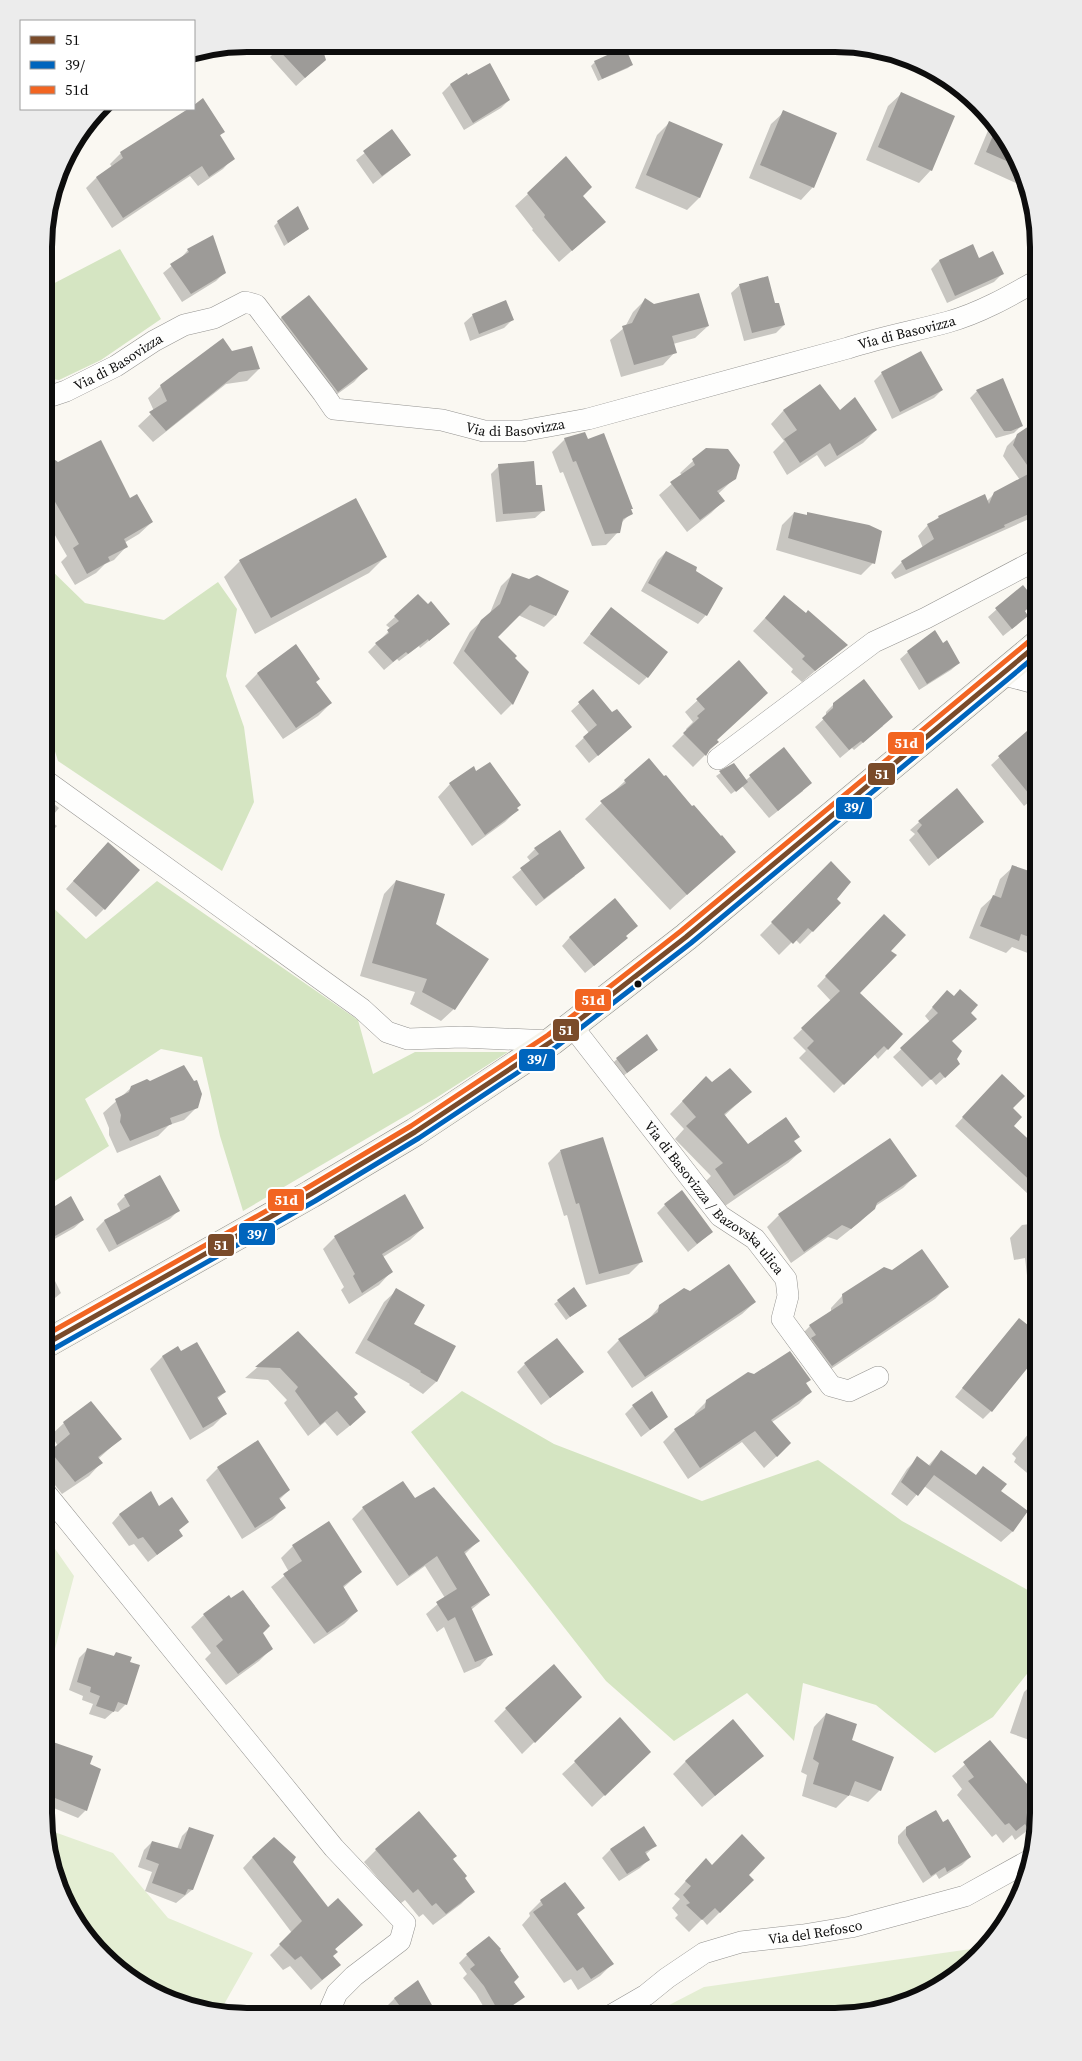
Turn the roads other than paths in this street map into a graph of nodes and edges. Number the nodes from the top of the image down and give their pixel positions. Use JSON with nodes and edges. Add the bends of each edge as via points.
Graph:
{"nodes":[{"id":1,"x":1030,"y":284,"type":"edge"},
{"id":2,"x":52,"y":396,"type":"edge"},
{"id":3,"x":1030,"y":563,"type":"edge"},
{"id":4,"x":1030,"y":650,"type":"edge"},
{"id":5,"x":1001,"y":674,"type":"junction"},
{"id":6,"x":1030,"y":682,"type":"edge"},
{"id":7,"x":718,"y":759,"type":"dead end"},
{"id":8,"x":52,"y":785,"type":"edge"},
{"id":9,"x":562,"y":1034,"type":"junction"},
{"id":10,"x":52,"y":1340,"type":"edge"},
{"id":11,"x":878,"y":1377,"type":"dead end"},
{"id":12,"x":52,"y":1501,"type":"edge"},
{"id":13,"x":1023,"y":1864,"type":"edge"},
{"id":14,"x":330,"y":2008,"type":"edge"},
{"id":15,"x":624,"y":2008,"type":"edge"}],
"edges":[{"from":1,"to":2,"type":"street","name":"Via di Basovizza","via":[[996,303],[950,321],[588,419],[522,431],[484,431],[442,420],[334,409],[256,306],[245,302],[214,318],[184,325],[116,366]]},
{"from":3,"to":7,"type":"street","via":[[874,642]]},
{"from":4,"to":5,"type":"main road"},
{"from":5,"to":6,"type":"street"},
{"from":5,"to":9,"type":"main road","via":[[708,918]]},
{"from":8,"to":9,"type":"street","via":[[362,1009],[387,1032],[408,1038]]},
{"from":9,"to":10,"type":"main road","via":[[415,1132]]},
{"from":9,"to":11,"type":"street","name":"Via di Basovizza / Bazovska ulica","via":[[720,1216],[754,1238],[786,1279],[788,1296],[782,1319],[830,1386],[849,1391]]},
{"from":12,"to":14,"type":"street","via":[[334,1848],[405,1923],[400,1941],[354,1976],[337,1993]]},
{"from":13,"to":15,"type":"street","name":"Via del Refosco","via":[[965,1896],[850,1927],[741,1942],[704,1953]]}]}
